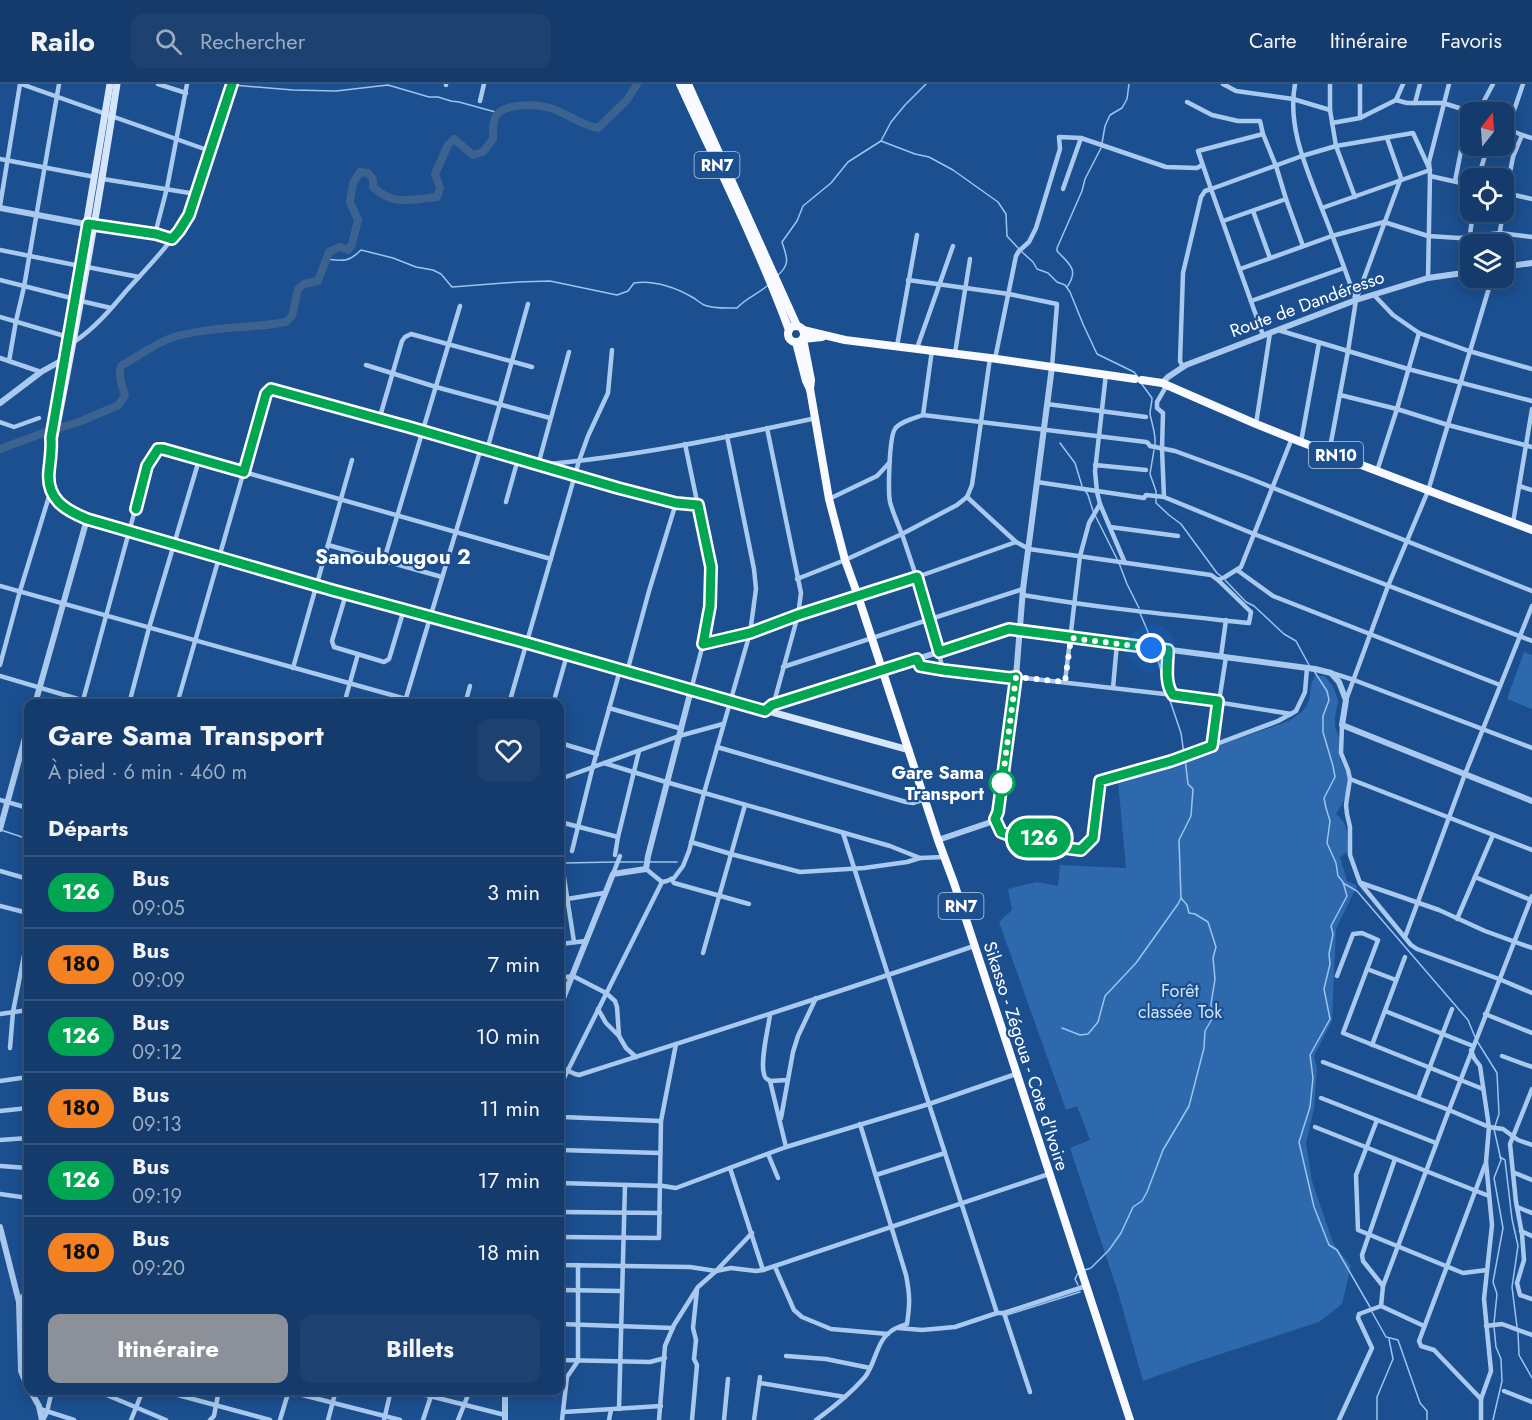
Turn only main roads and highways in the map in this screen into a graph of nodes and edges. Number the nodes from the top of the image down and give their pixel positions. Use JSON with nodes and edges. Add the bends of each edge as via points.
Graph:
{"nodes":[{"id":1,"x":110,"y":84,"type":"edge"},
{"id":2,"x":117,"y":84,"type":"edge"},
{"id":3,"x":680,"y":84,"type":"edge"},
{"id":4,"x":687,"y":84,"type":"edge"},
{"id":5,"x":109,"y":114,"type":"junction"},
{"id":6,"x":758,"y":245,"type":"junction"},
{"id":7,"x":776,"y":285,"type":"junction"},
{"id":8,"x":789,"y":330,"type":"junction"},
{"id":9,"x":800,"y":334,"type":"junction"},
{"id":10,"x":1532,"y":530,"type":"edge"},
{"id":11,"x":909,"y":750,"type":"junction"},
{"id":12,"x":1130,"y":1420,"type":"edge"}],
"edges":[{"from":1,"to":5,"type":"main road"},
{"from":2,"to":5,"type":"main road"},
{"from":3,"to":6,"type":"highway","number":"RN7"},
{"from":4,"to":6,"type":"highway","number":"RN7"},
{"from":5,"to":11,"type":"main road","via":[[53,437],[48,475],[57,502],[87,519]]},
{"from":6,"to":7,"type":"highway","number":"RN7"},
{"from":7,"to":8,"type":"highway","number":"RN7"},
{"from":7,"to":9,"type":"highway","number":"RN7"},
{"from":8,"to":9,"type":"highway","via":[[793,327]]},
{"from":8,"to":9,"type":"highway","number":"RN7","via":[[789,339]]},
{"from":9,"to":10,"type":"highway","number":"RN10","via":[[1165,384],[1301,442]]},
{"from":9,"to":11,"type":"highway","name":"Sikasso - Zégoua - Cote d'Ivoire","number":"RN7","via":[[829,499],[845,560]]},
{"from":11,"to":12,"type":"highway","name":"Sikasso - Zégoua - Cote d'Ivoire","number":"RN7"}]}
